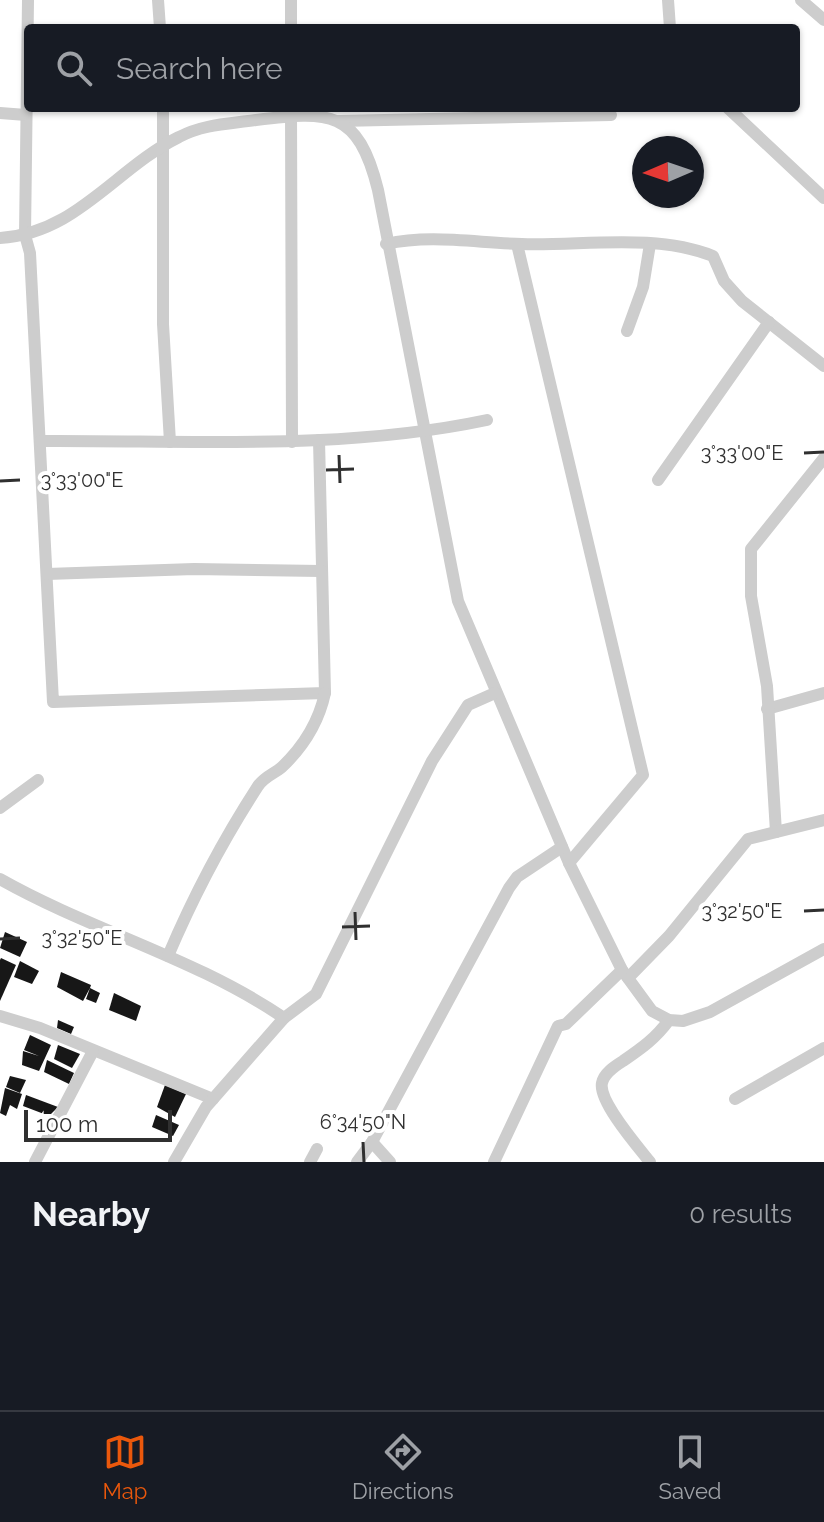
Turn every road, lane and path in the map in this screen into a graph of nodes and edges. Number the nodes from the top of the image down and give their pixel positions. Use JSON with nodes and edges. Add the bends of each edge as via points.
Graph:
{"nodes":[{"id":1,"x":28,"y":0,"type":"edge"},
{"id":2,"x":158,"y":0,"type":"edge"},
{"id":3,"x":291,"y":0,"type":"edge"},
{"id":4,"x":668,"y":0,"type":"edge"},
{"id":5,"x":801,"y":0,"type":"edge"},
{"id":6,"x":824,"y":20,"type":"edge"},
{"id":7,"x":28,"y":24,"type":"edge"},
{"id":8,"x":160,"y":24,"type":"edge"},
{"id":9,"x":291,"y":24,"type":"edge"},
{"id":10,"x":670,"y":24,"type":"edge"},
{"id":11,"x":26,"y":112,"type":"edge"},
{"id":12,"x":163,"y":112,"type":"edge"},
{"id":13,"x":291,"y":112,"type":"edge"},
{"id":14,"x":732,"y":112,"type":"edge"},
{"id":15,"x":0,"y":113,"type":"edge"},
{"id":16,"x":26,"y":115,"type":"junction"},
{"id":17,"x":611,"y":115,"type":"dead end"},
{"id":18,"x":339,"y":121,"type":"junction"},
{"id":19,"x":164,"y":146,"type":"junction"},
{"id":20,"x":824,"y":198,"type":"edge"},
{"id":21,"x":25,"y":235,"type":"junction"},
{"id":22,"x":0,"y":238,"type":"edge"},
{"id":23,"x":386,"y":244,"type":"junction"},
{"id":24,"x":517,"y":244,"type":"junction"},
{"id":25,"x":650,"y":244,"type":"junction"},
{"id":26,"x":769,"y":322,"type":"junction"},
{"id":27,"x":627,"y":331,"type":"dead end"},
{"id":28,"x":824,"y":366,"type":"edge"},
{"id":29,"x":487,"y":420,"type":"dead end"},
{"id":30,"x":428,"y":432,"type":"junction"},
{"id":31,"x":319,"y":440,"type":"junction"},
{"id":32,"x":40,"y":441,"type":"junction"},
{"id":33,"x":170,"y":442,"type":"junction"},
{"id":34,"x":292,"y":442,"type":"junction"},
{"id":35,"x":824,"y":458,"type":"edge"},
{"id":36,"x":658,"y":480,"type":"dead end"},
{"id":37,"x":321,"y":571,"type":"junction"},
{"id":38,"x":47,"y":574,"type":"junction"},
{"id":39,"x":325,"y":693,"type":"junction"},
{"id":40,"x":495,"y":693,"type":"junction"},
{"id":41,"x":824,"y":693,"type":"edge"},
{"id":42,"x":767,"y":709,"type":"junction"},
{"id":43,"x":38,"y":780,"type":"dead end"},
{"id":44,"x":0,"y":808,"type":"edge"},
{"id":45,"x":824,"y":820,"type":"edge"},
{"id":46,"x":776,"y":832,"type":"junction"},
{"id":47,"x":562,"y":847,"type":"junction"},
{"id":48,"x":569,"y":863,"type":"junction"},
{"id":49,"x":0,"y":879,"type":"edge"},
{"id":50,"x":824,"y":949,"type":"edge"},
{"id":51,"x":168,"y":956,"type":"junction"},
{"id":52,"x":625,"y":974,"type":"junction"},
{"id":53,"x":0,"y":1016,"type":"edge"},
{"id":54,"x":284,"y":1018,"type":"junction"},
{"id":55,"x":669,"y":1020,"type":"junction"},
{"id":56,"x":824,"y":1048,"type":"edge"},
{"id":57,"x":93,"y":1051,"type":"junction"},
{"id":58,"x":213,"y":1099,"type":"junction"},
{"id":59,"x":735,"y":1099,"type":"dead end"},
{"id":60,"x":372,"y":1142,"type":"junction"},
{"id":61,"x":317,"y":1149,"type":"dead end"},
{"id":62,"x":35,"y":1162,"type":"edge"},
{"id":63,"x":174,"y":1162,"type":"edge"},
{"id":64,"x":310,"y":1162,"type":"edge"},
{"id":65,"x":357,"y":1162,"type":"edge"},
{"id":66,"x":390,"y":1162,"type":"edge"},
{"id":67,"x":494,"y":1162,"type":"edge"},
{"id":68,"x":650,"y":1162,"type":"edge"}],
"edges":[{"from":1,"to":7,"type":"street"},
{"from":2,"to":8,"type":"street"},
{"from":3,"to":9,"type":"street"},
{"from":4,"to":10,"type":"street"},
{"from":5,"to":6,"type":"street"},
{"from":11,"to":16,"type":"street"},
{"from":12,"to":19,"type":"street"},
{"from":13,"to":18,"type":"street"},
{"from":13,"to":19,"type":"street","via":[[198,129]]},
{"from":13,"to":34,"type":"street"},
{"from":14,"to":20,"type":"street"},
{"from":15,"to":16,"type":"street"},
{"from":16,"to":21,"type":"street"},
{"from":17,"to":18,"type":"street"},
{"from":18,"to":23,"type":"street","via":[[357,138],[371,163]]},
{"from":19,"to":21,"type":"street","via":[[78,212]]},
{"from":19,"to":33,"type":"street","via":[[163,324]]},
{"from":21,"to":22,"type":"street"},
{"from":21,"to":32,"type":"street"},
{"from":23,"to":24,"type":"street"},
{"from":23,"to":30,"type":"street"},
{"from":24,"to":25,"type":"street"},
{"from":24,"to":48,"type":"street","via":[[643,775]]},
{"from":25,"to":26,"type":"street","via":[[713,256],[728,287]]},
{"from":25,"to":27,"type":"street","via":[[643,287]]},
{"from":26,"to":28,"type":"street"},
{"from":26,"to":36,"type":"street"},
{"from":29,"to":30,"type":"street"},
{"from":30,"to":31,"type":"street"},
{"from":30,"to":40,"type":"street","via":[[458,601]]},
{"from":31,"to":34,"type":"street"},
{"from":31,"to":37,"type":"street"},
{"from":32,"to":33,"type":"street"},
{"from":32,"to":38,"type":"street"},
{"from":33,"to":34,"type":"street"},
{"from":35,"to":42,"type":"street","via":[[751,549],[751,596]]},
{"from":37,"to":38,"type":"street"},
{"from":37,"to":39,"type":"street"},
{"from":38,"to":39,"type":"street","via":[[51,698],[57,704]]},
{"from":39,"to":51,"type":"street","via":[[309,734],[281,769],[260,782],[191,902]]},
{"from":40,"to":47,"type":"street"},
{"from":40,"to":54,"type":"street","via":[[468,705],[432,761],[316,994]]},
{"from":41,"to":42,"type":"street"},
{"from":42,"to":46,"type":"street"},
{"from":43,"to":44,"type":"street"},
{"from":45,"to":46,"type":"street"},
{"from":46,"to":52,"type":"street","via":[[748,839],[669,936]]},
{"from":47,"to":48,"type":"street"},
{"from":47,"to":60,"type":"street","via":[[509,888]]},
{"from":48,"to":52,"type":"street"},
{"from":49,"to":51,"type":"street"},
{"from":50,"to":55,"type":"street","via":[[710,1012]]},
{"from":51,"to":54,"type":"street","via":[[242,989]]},
{"from":52,"to":55,"type":"street","via":[[652,1011]]},
{"from":52,"to":67,"type":"street","via":[[558,1026]]},
{"from":53,"to":57,"type":"street"},
{"from":54,"to":58,"type":"street"},
{"from":55,"to":68,"type":"street","via":[[602,1083],[623,1128]]},
{"from":56,"to":59,"type":"street"},
{"from":57,"to":58,"type":"street"},
{"from":57,"to":62,"type":"street"},
{"from":58,"to":63,"type":"street"},
{"from":60,"to":65,"type":"street"},
{"from":60,"to":66,"type":"street"},
{"from":61,"to":64,"type":"street"}]}
